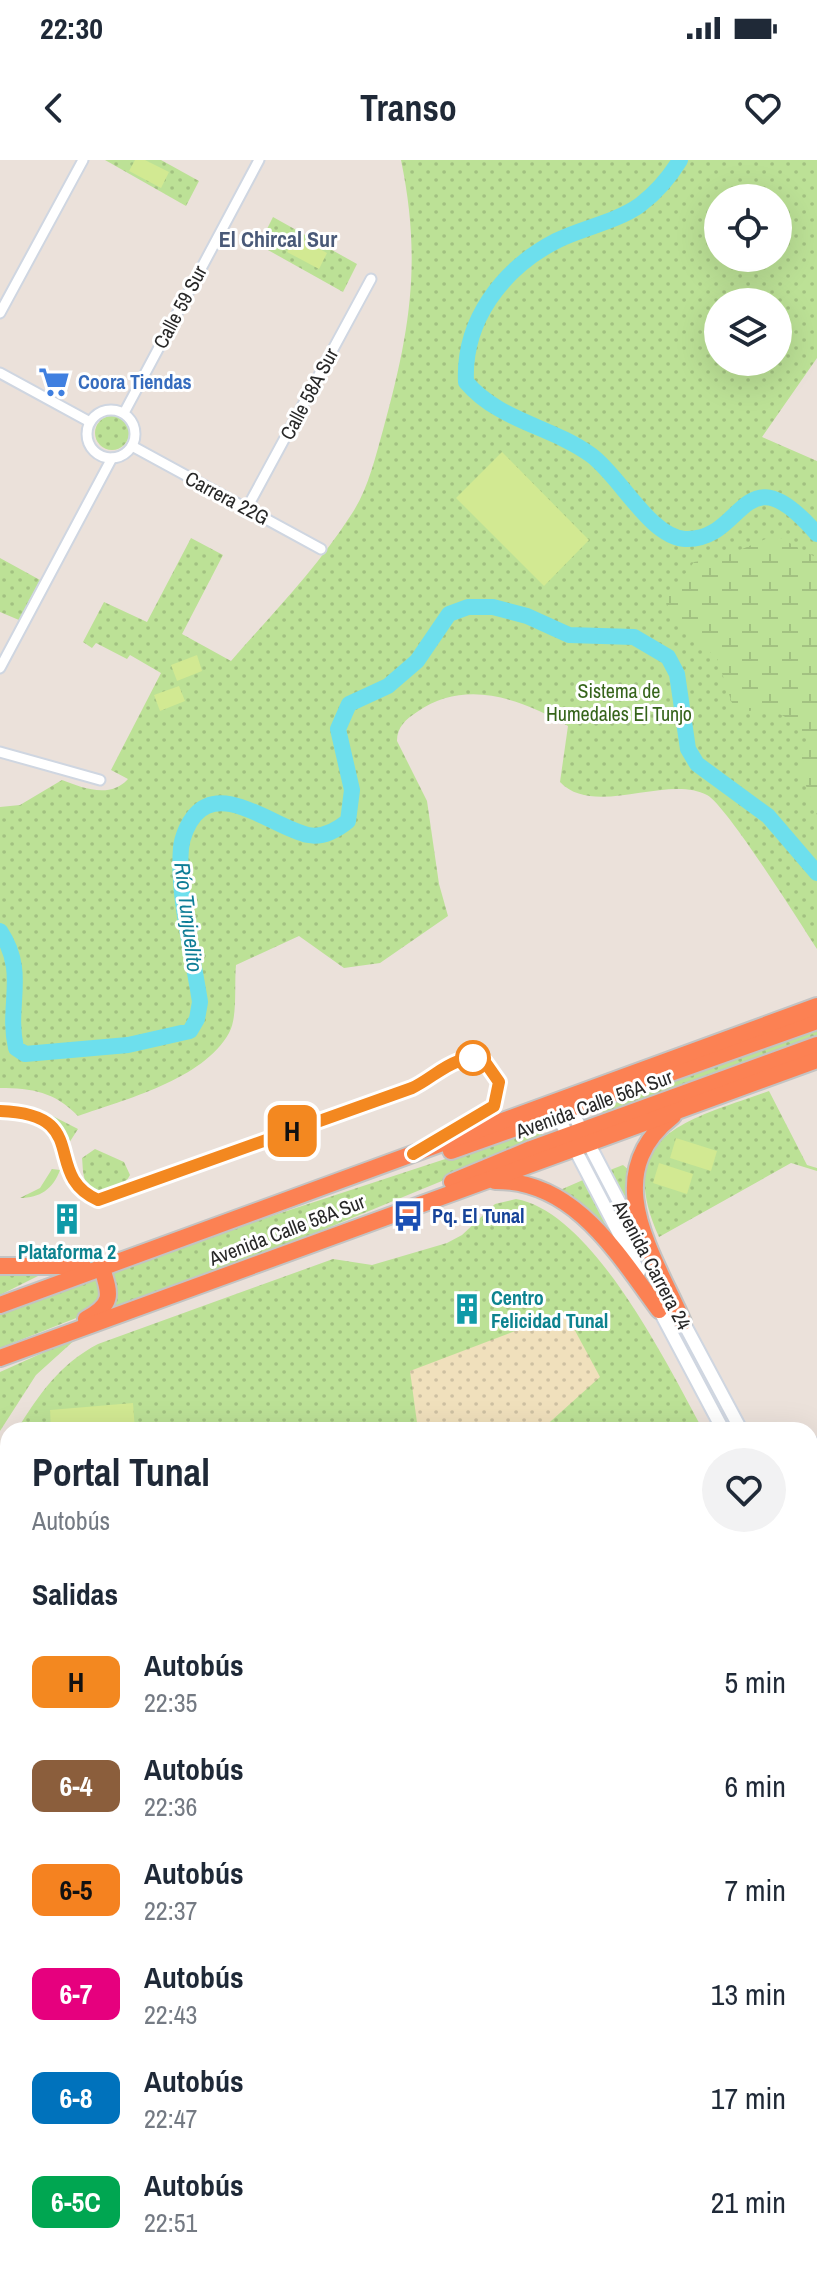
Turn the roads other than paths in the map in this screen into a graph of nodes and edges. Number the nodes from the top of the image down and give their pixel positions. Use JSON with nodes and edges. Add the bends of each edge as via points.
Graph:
{"nodes":[{"id":1,"x":83,"y":160,"type":"edge"},
{"id":2,"x":259,"y":160,"type":"edge"},
{"id":3,"x":371,"y":279,"type":"dead end"},
{"id":4,"x":0,"y":313,"type":"edge"},
{"id":5,"x":0,"y":373,"type":"edge"},
{"id":6,"x":124,"y":413,"type":"junction"},
{"id":7,"x":90,"y":422,"type":"junction"},
{"id":8,"x":132,"y":446,"type":"junction"},
{"id":9,"x":112,"y":458,"type":"junction"},
{"id":10,"x":247,"y":508,"type":"junction"},
{"id":11,"x":321,"y":549,"type":"dead end"},
{"id":12,"x":0,"y":668,"type":"edge"},
{"id":13,"x":0,"y":752,"type":"edge"},
{"id":14,"x":100,"y":780,"type":"dead end"},
{"id":15,"x":817,"y":1006,"type":"edge"},
{"id":16,"x":789,"y":1017,"type":"junction"},
{"id":17,"x":817,"y":1021,"type":"edge"},
{"id":18,"x":759,"y":1042,"type":"junction"},
{"id":19,"x":817,"y":1045,"type":"edge"},
{"id":20,"x":817,"y":1060,"type":"edge"},
{"id":21,"x":561,"y":1107,"type":"junction"},
{"id":22,"x":688,"y":1107,"type":"junction"},
{"id":23,"x":578,"y":1139,"type":"junction"},
{"id":24,"x":478,"y":1182,"type":"junction"},
{"id":25,"x":389,"y":1213,"type":"junction"},
{"id":26,"x":101,"y":1265,"type":"junction"},
{"id":27,"x":0,"y":1266,"type":"edge"},
{"id":28,"x":0,"y":1305,"type":"edge"},
{"id":29,"x":659,"y":1310,"type":"junction"},
{"id":30,"x":683,"y":1322,"type":"junction"},
{"id":31,"x":56,"y":1337,"type":"junction"},
{"id":32,"x":4,"y":1357,"type":"edge"},
{"id":33,"x":719,"y":1422,"type":"edge"},
{"id":34,"x":737,"y":1422,"type":"edge"}],
"edges":[{"from":1,"to":4,"type":"street"},
{"from":2,"to":6,"type":"street","name":"Calle 59 Sur"},
{"from":3,"to":10,"type":"street","name":"Calle 58A Sur"},
{"from":5,"to":7,"type":"street"},
{"from":6,"to":7,"type":"street","via":[[107,410]]},
{"from":6,"to":8,"type":"street","via":[[135,427]]},
{"from":7,"to":9,"type":"street","via":[[89,444]]},
{"from":8,"to":9,"type":"street"},
{"from":8,"to":10,"type":"street","name":"Carrera 22G"},
{"from":9,"to":12,"type":"street"},
{"from":10,"to":11,"type":"street","name":"Carrera 22G"},
{"from":13,"to":14,"type":"street"},
{"from":15,"to":16,"type":"highway","name":"Avenida Calle 56A Sur"},
{"from":16,"to":18,"type":"highway"},
{"from":16,"to":21,"type":"highway","name":"Avenida Calle 56A Sur"},
{"from":17,"to":18,"type":"highway","name":"Avenida Calle 56A Sur"},
{"from":18,"to":21,"type":"highway","name":"Avenida Calle 56A Sur"},
{"from":19,"to":23,"type":"highway","name":"Avenida Calle 56A Sur"},
{"from":20,"to":22,"type":"highway","name":"Avenida Calle 56A Sur"},
{"from":21,"to":23,"type":"main road","name":"Avenida Carrera 24"},
{"from":21,"to":26,"type":"highway","name":"Avenida Calle 58A Sur"},
{"from":22,"to":23,"type":"highway","name":"Avenida Calle 56A Sur"},
{"from":22,"to":30,"type":"highway","via":[[651,1136],[633,1184],[641,1228]]},
{"from":23,"to":24,"type":"highway","name":"Avenida Calle 58A Sur"},
{"from":23,"to":25,"type":"highway","name":"Avenida Calle 56A Sur","via":[[473,1172]]},
{"from":23,"to":29,"type":"main road","name":"Avenida Carrera 24"},
{"from":23,"to":30,"type":"main road","name":"Avenida Carrera 24"},
{"from":24,"to":25,"type":"highway","name":"Avenida Calle 58A Sur"},
{"from":24,"to":29,"type":"highway","via":[[525,1182],[569,1204],[607,1241]]},
{"from":25,"to":31,"type":"highway","name":"Avenida Calle 58A Sur"},
{"from":26,"to":27,"type":"highway"},
{"from":26,"to":28,"type":"highway","name":"Avenida Calle 58A Sur"},
{"from":26,"to":31,"type":"highway","via":[[106,1304]]},
{"from":29,"to":33,"type":"main road","name":"Avenida Carrera 24"},
{"from":30,"to":34,"type":"main road","name":"Avenida Carrera 24"},
{"from":31,"to":32,"type":"highway","name":"Avenida Calle 58A Sur"}]}
